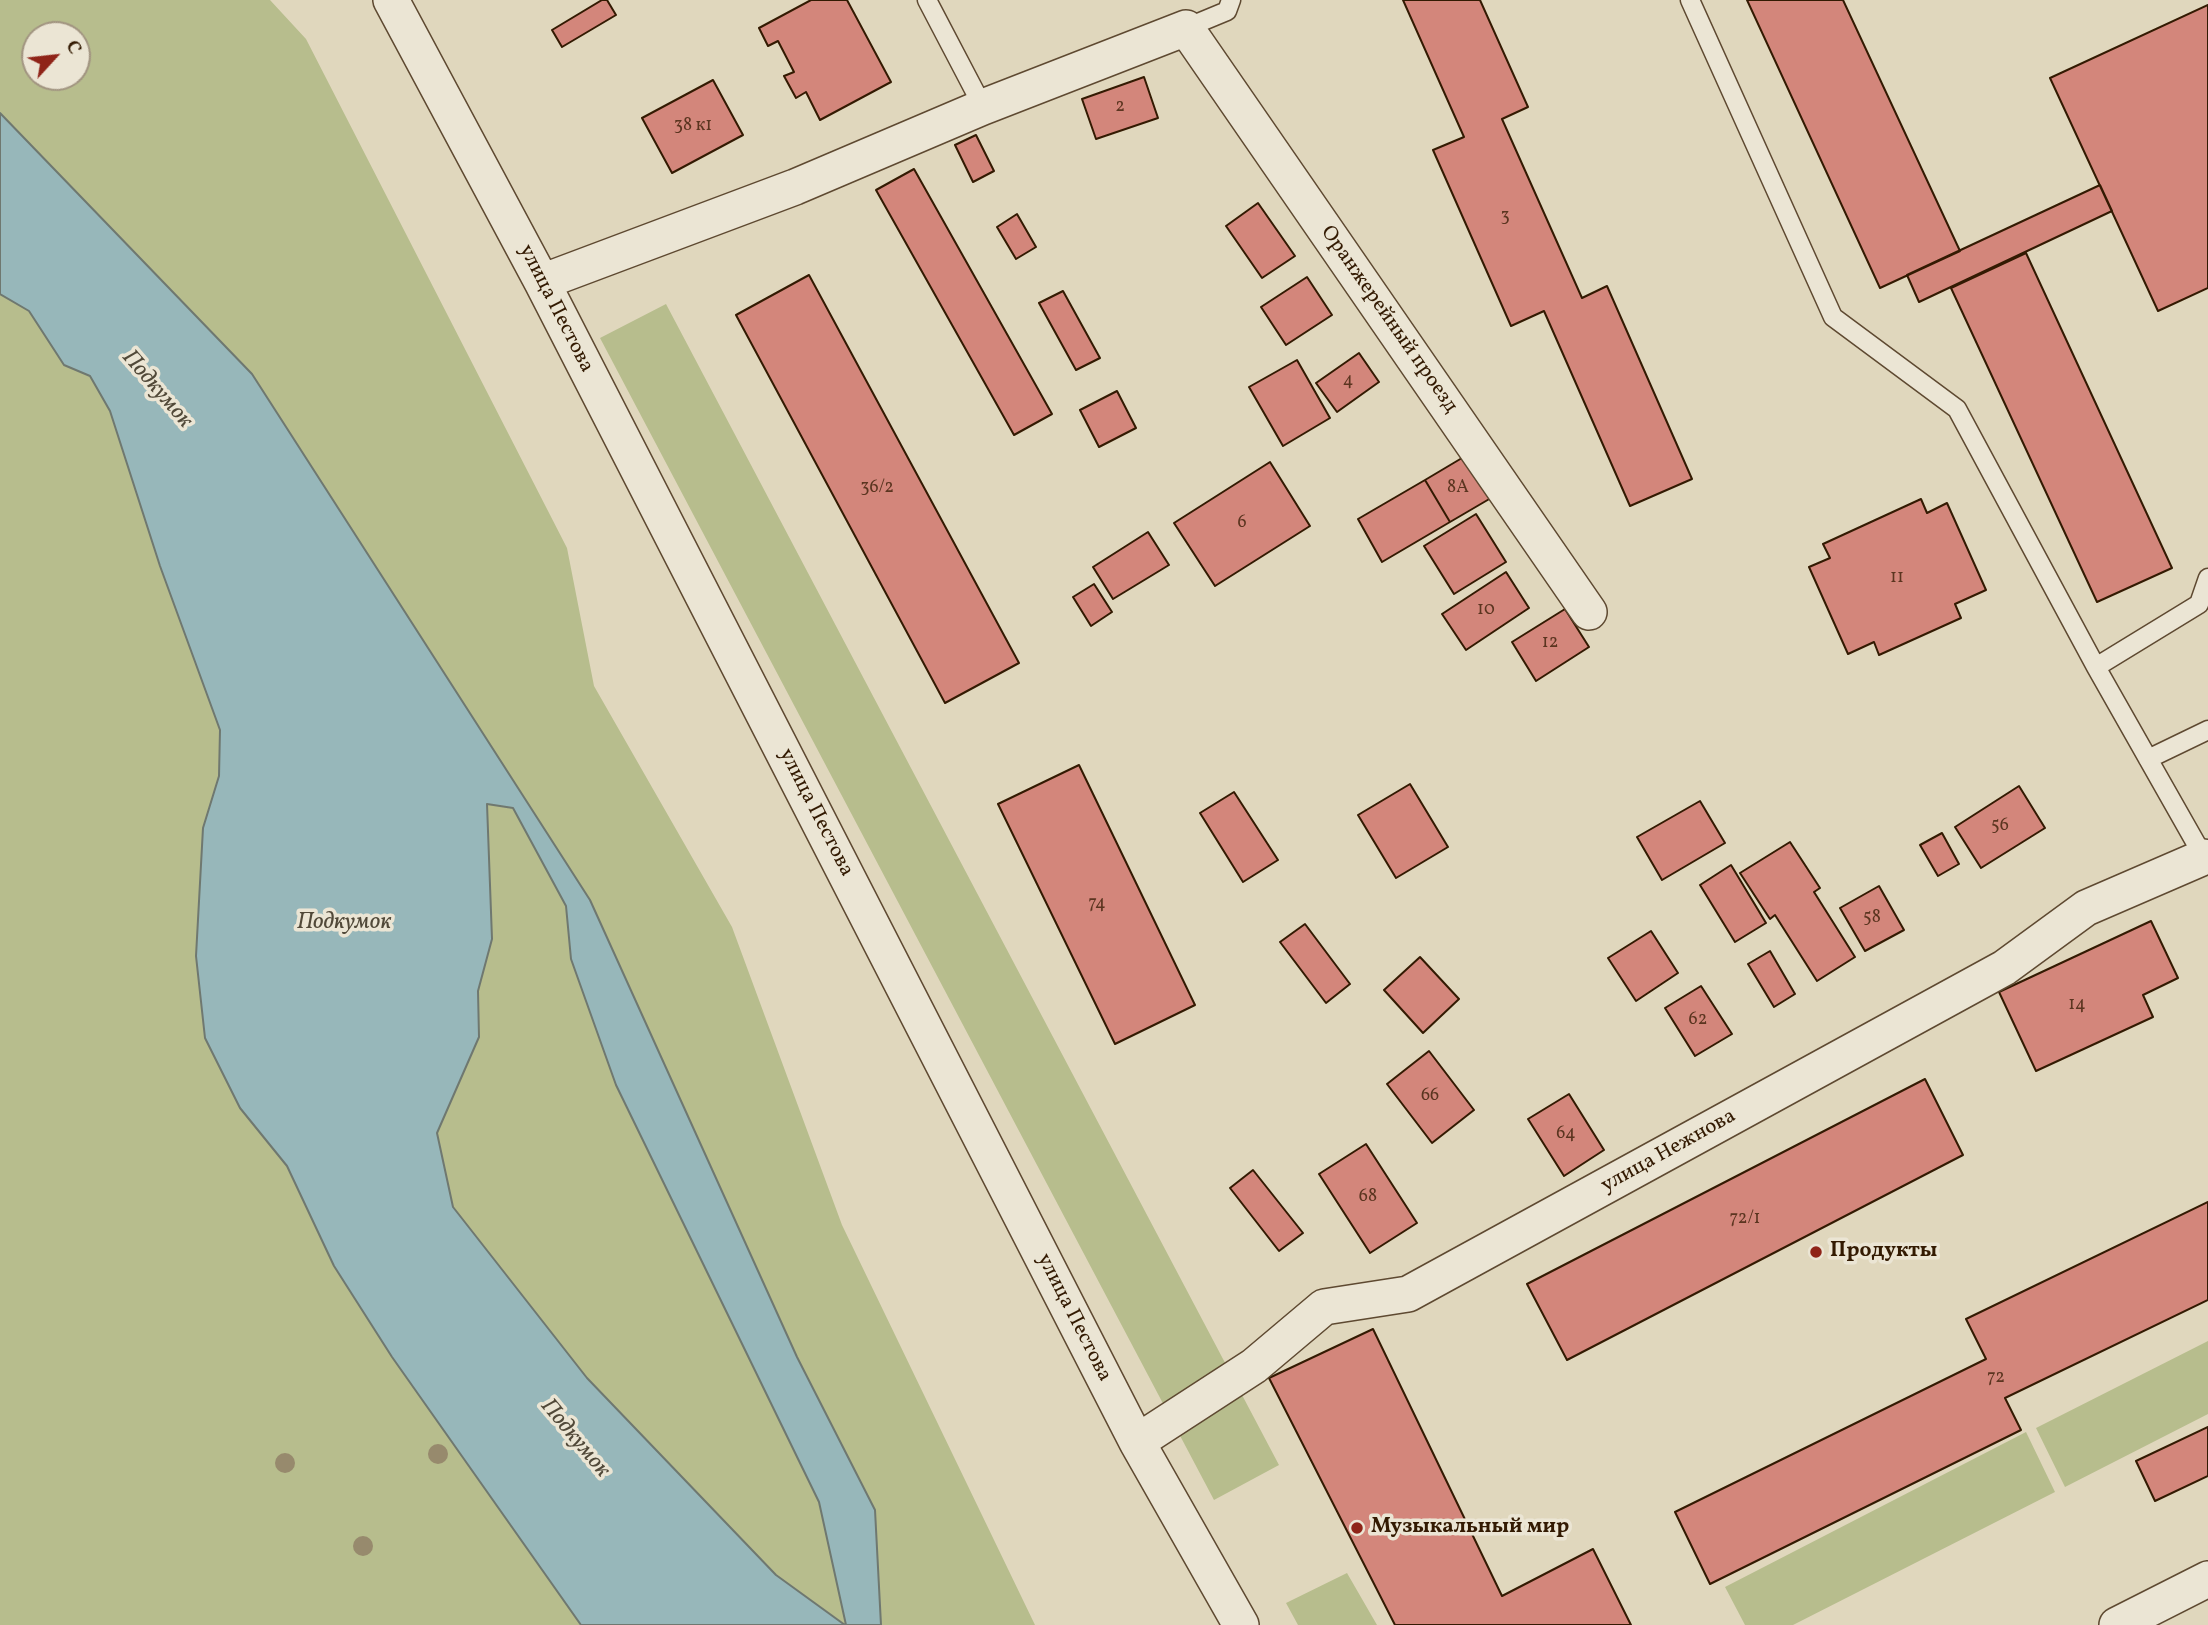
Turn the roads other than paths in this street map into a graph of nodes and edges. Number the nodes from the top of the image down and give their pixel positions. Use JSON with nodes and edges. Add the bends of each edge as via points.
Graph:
{"nodes":[{"id":1,"x":391,"y":0,"type":"edge"},
{"id":2,"x":927,"y":0,"type":"edge"},
{"id":3,"x":1231,"y":0,"type":"edge"},
{"id":4,"x":1690,"y":0,"type":"edge"},
{"id":5,"x":1186,"y":28,"type":"junction"},
{"id":6,"x":984,"y":107,"type":"junction"},
{"id":7,"x":542,"y":282,"type":"junction"},
{"id":8,"x":2208,"y":578,"type":"edge"},
{"id":9,"x":1589,"y":612,"type":"dead end"},
{"id":10,"x":2096,"y":667,"type":"junction"},
{"id":11,"x":2208,"y":730,"type":"edge"},
{"id":12,"x":2148,"y":759,"type":"junction"},
{"id":13,"x":2206,"y":860,"type":"edge"},
{"id":14,"x":1137,"y":1442,"type":"junction"},
{"id":15,"x":2208,"y":1578,"type":"edge"},
{"id":16,"x":1241,"y":1625,"type":"edge"},
{"id":17,"x":2117,"y":1625,"type":"edge"}],
"edges":[{"from":1,"to":7,"type":"street","name":"улица Пестова"},
{"from":2,"to":6,"type":"lane"},
{"from":3,"to":5,"type":"lane","via":[[1227,11]]},
{"from":4,"to":10,"type":"lane","via":[[1833,317],[1958,409]]},
{"from":5,"to":6,"type":"street"},
{"from":5,"to":9,"type":"street","name":"Оранжерейный проезд"},
{"from":6,"to":7,"type":"street","via":[[795,187]]},
{"from":7,"to":14,"type":"street","name":"улица Пестова"},
{"from":8,"to":10,"type":"lane","via":[[2199,604]]},
{"from":10,"to":12,"type":"lane"},
{"from":11,"to":12,"type":"lane"},
{"from":12,"to":13,"type":"lane"},
{"from":13,"to":14,"type":"street","name":"улица Нежнова","via":[[2086,908],[2004,968],[1408,1294],[1324,1307],[1254,1366]]},
{"from":14,"to":16,"type":"street","name":"улица Пестова"},
{"from":15,"to":17,"type":"street"}]}
